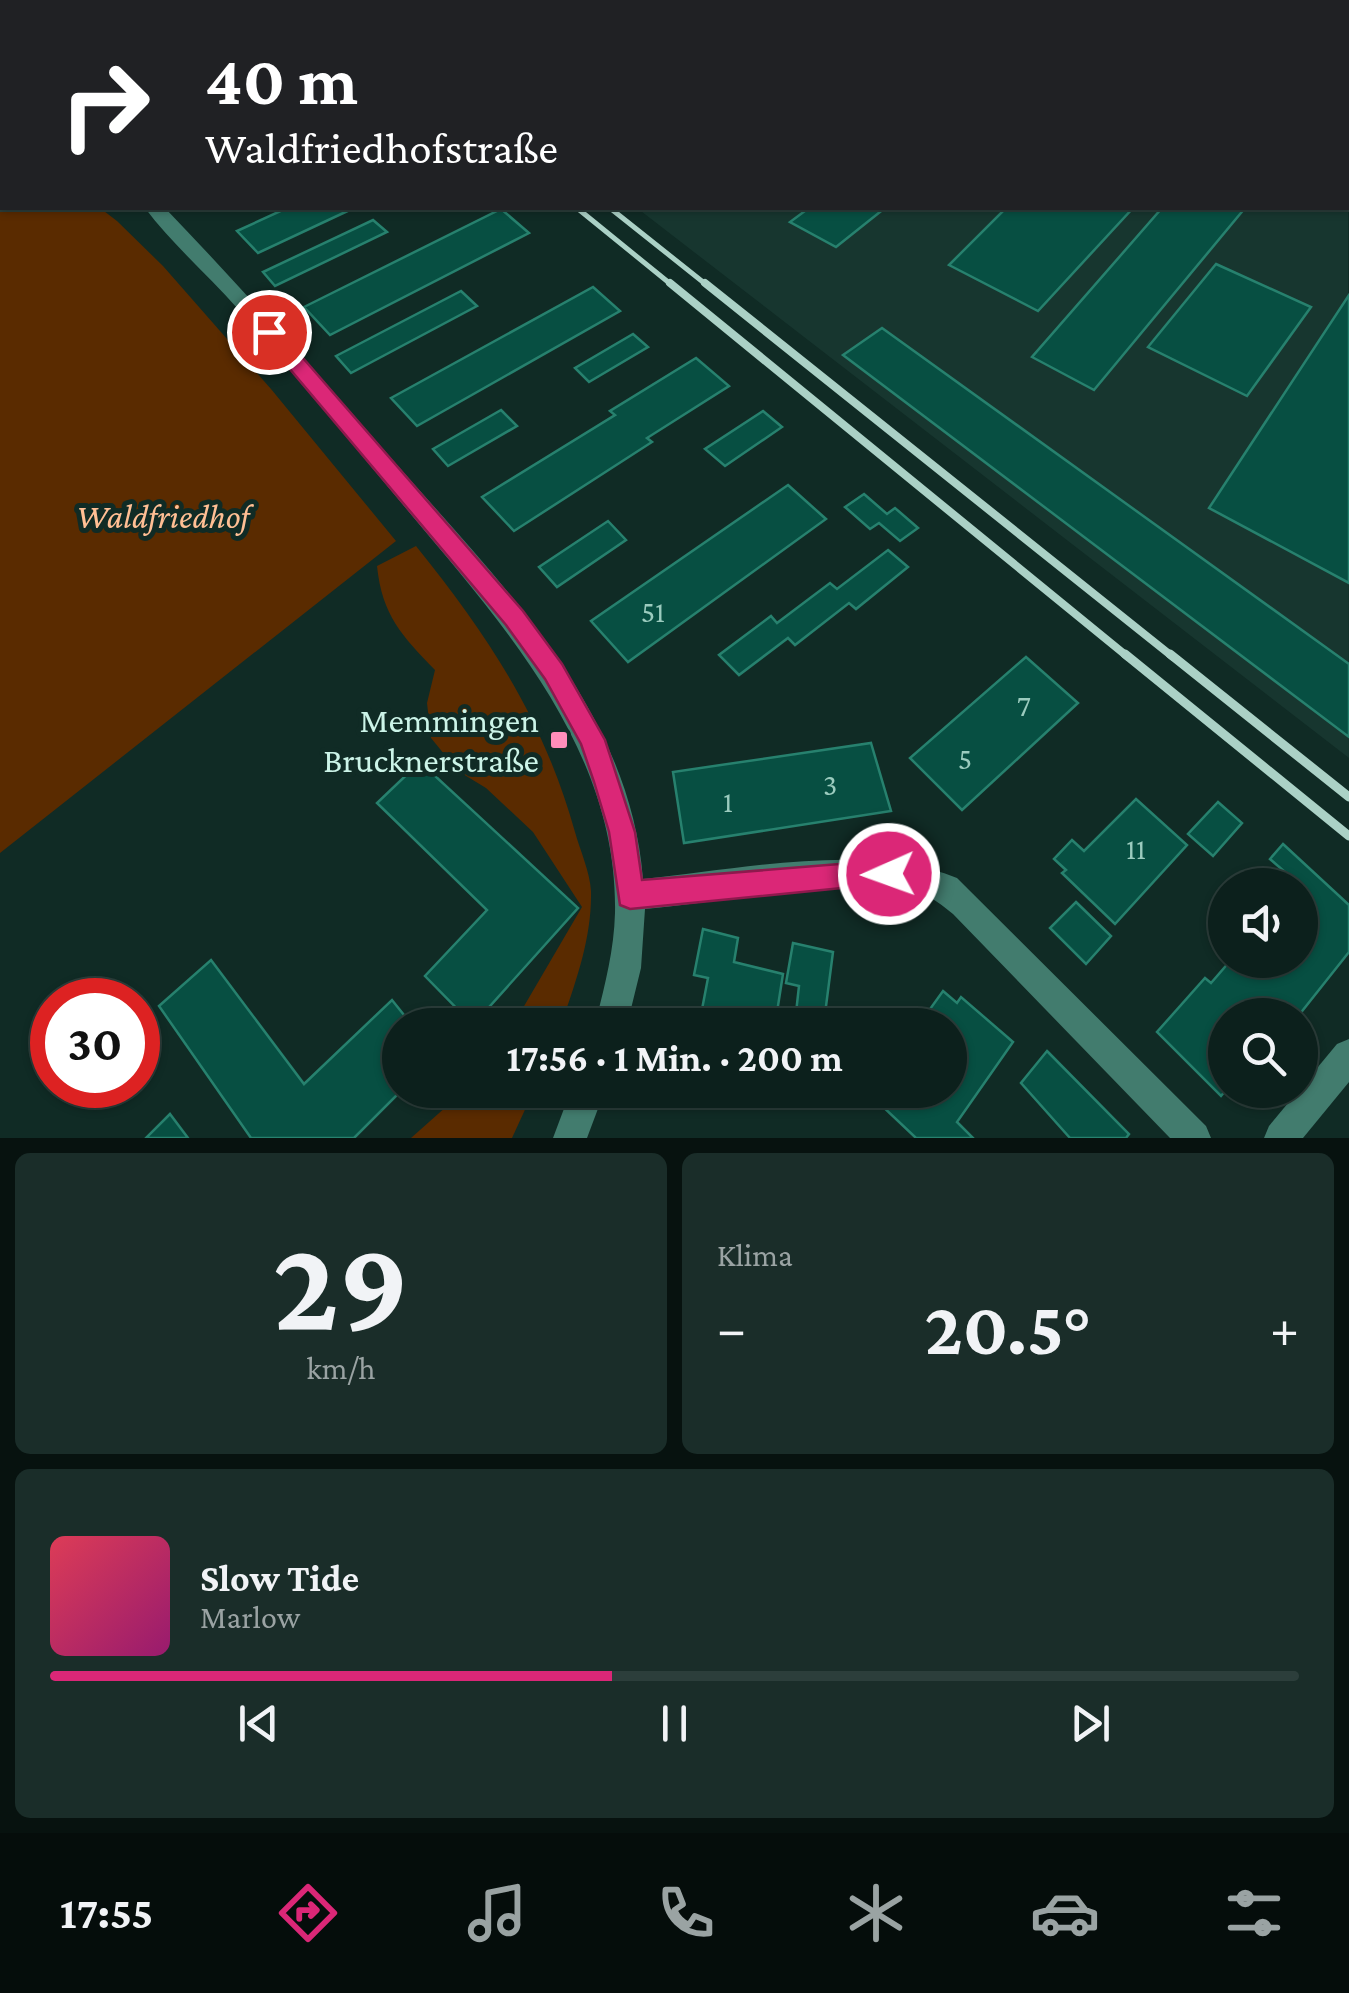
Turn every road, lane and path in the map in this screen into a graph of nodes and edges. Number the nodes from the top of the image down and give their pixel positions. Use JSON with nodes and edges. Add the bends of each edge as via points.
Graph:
{"nodes":[{"id":1,"x":157,"y":210,"type":"edge"},
{"id":2,"x":630,"y":895,"type":"junction"},
{"id":3,"x":615,"y":1008,"type":"edge"},
{"id":4,"x":1349,"y":1056,"type":"edge"},
{"id":5,"x":581,"y":1108,"type":"edge"},
{"id":6,"x":570,"y":1138,"type":"edge"},
{"id":7,"x":1194,"y":1138,"type":"edge"},
{"id":8,"x":1281,"y":1138,"type":"edge"}],
"edges":[{"from":1,"to":2,"type":"street","via":[[398,480],[554,672],[607,782]]},
{"from":2,"to":3,"type":"street","via":[[627,956]]},
{"from":2,"to":7,"type":"street","via":[[852,874],[889,874],[946,889],[992,928]]},
{"from":4,"to":8,"type":"street"},
{"from":5,"to":6,"type":"street"}]}
